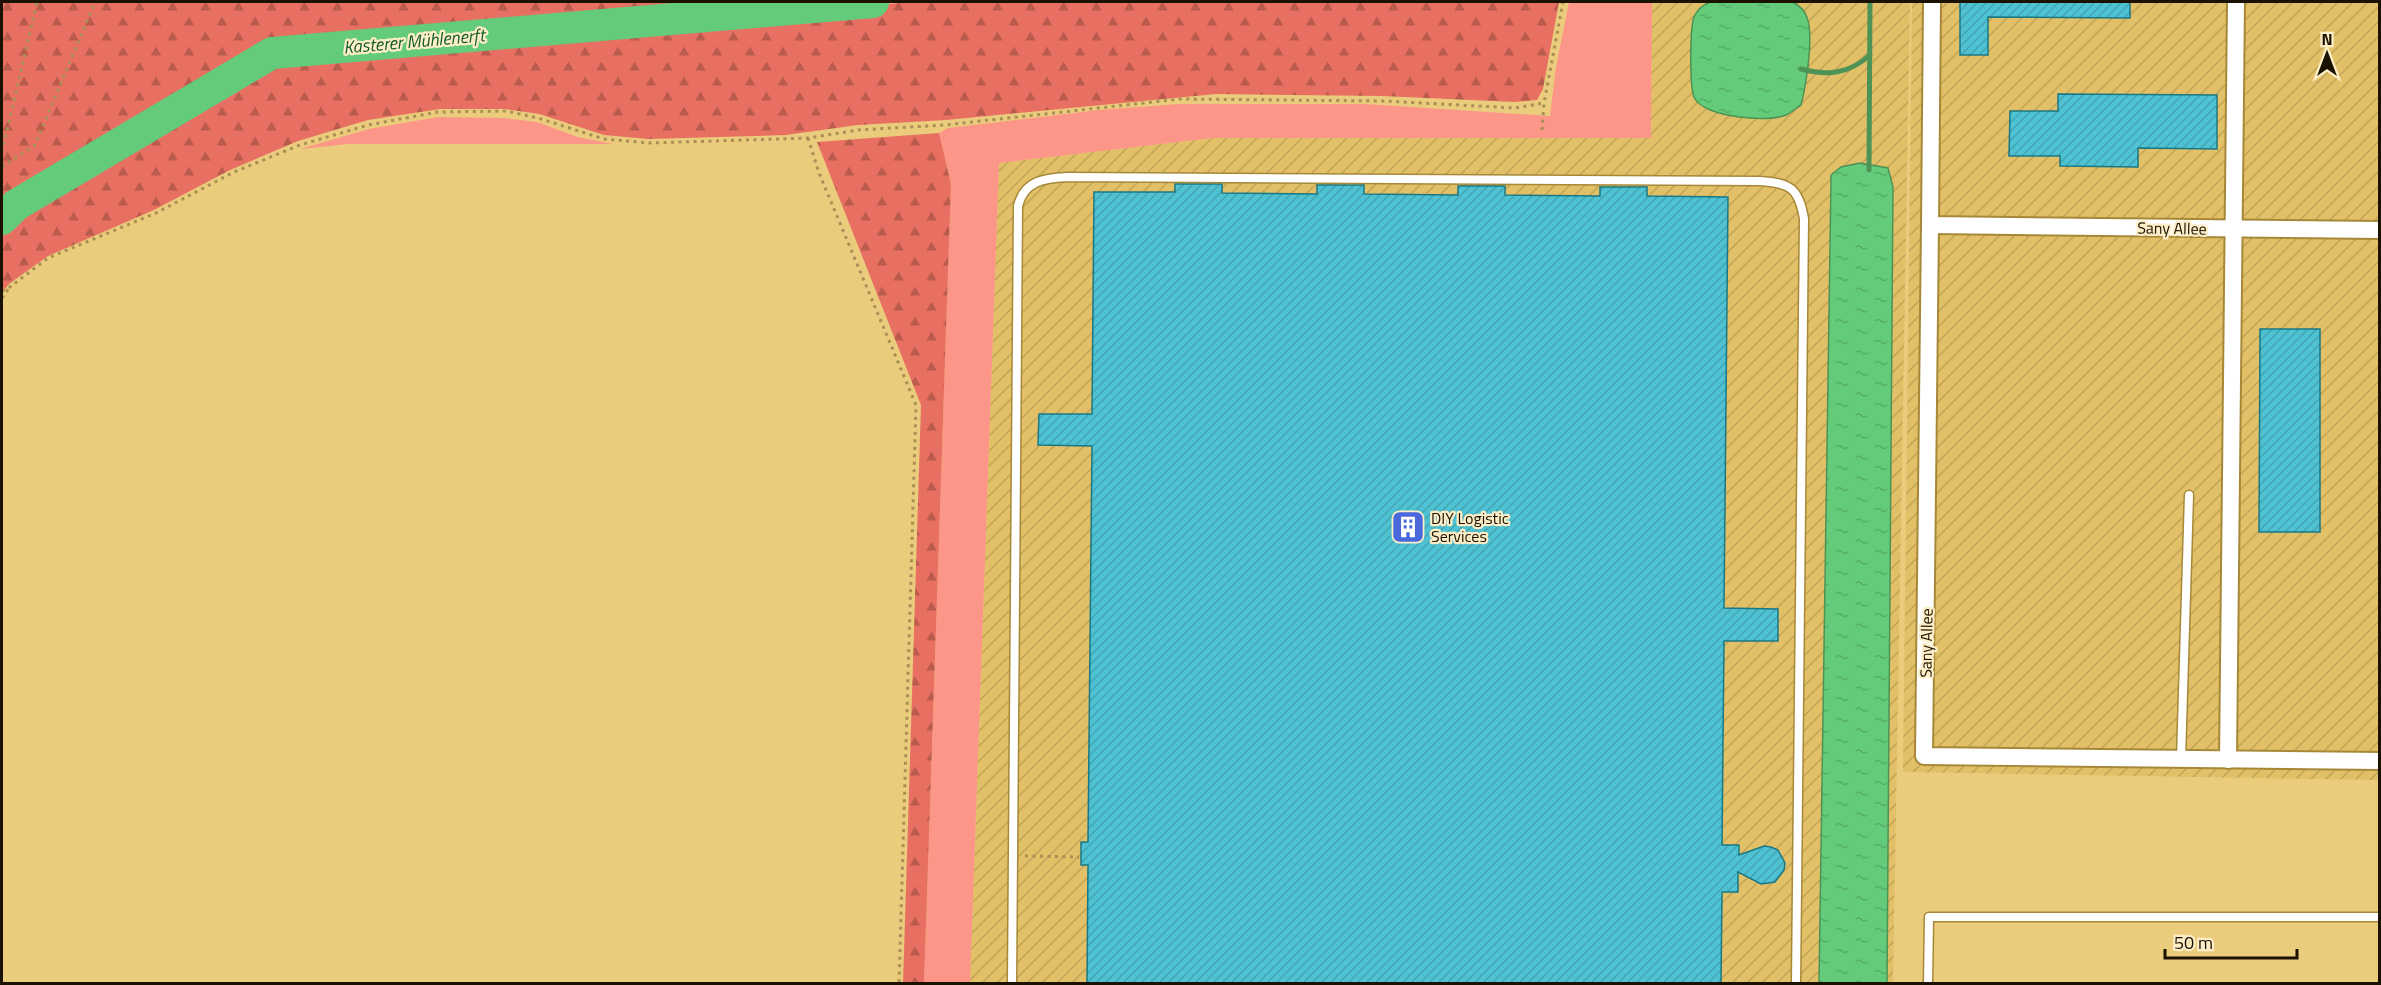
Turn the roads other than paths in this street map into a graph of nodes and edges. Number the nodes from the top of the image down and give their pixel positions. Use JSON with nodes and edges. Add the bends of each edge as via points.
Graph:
{"nodes":[{"id":1,"x":1932,"y":2,"type":"edge"},
{"id":2,"x":2236,"y":2,"type":"edge"},
{"id":3,"x":1930,"y":225,"type":"junction"},
{"id":4,"x":2233,"y":229,"type":"junction"},
{"id":5,"x":2379,"y":230,"type":"edge"},
{"id":6,"x":2189,"y":495,"type":"dead end"},
{"id":7,"x":2181,"y":759,"type":"junction"},
{"id":8,"x":2228,"y":760,"type":"junction"},
{"id":9,"x":2379,"y":761,"type":"edge"},
{"id":10,"x":2379,"y":917,"type":"edge"},
{"id":11,"x":1012,"y":984,"type":"edge"},
{"id":12,"x":1796,"y":984,"type":"edge"},
{"id":13,"x":1928,"y":984,"type":"edge"}],
"edges":[{"from":1,"to":3,"type":"street","name":"Sany Allee"},
{"from":2,"to":4,"type":"street"},
{"from":3,"to":4,"type":"street","name":"Sany Allee"},
{"from":3,"to":7,"type":"street","name":"Sany Allee","via":[[1924,756]]},
{"from":4,"to":5,"type":"street","name":"Sany Allee"},
{"from":4,"to":8,"type":"street"},
{"from":6,"to":7,"type":"lane"},
{"from":7,"to":8,"type":"street","name":"Sany Allee"},
{"from":8,"to":9,"type":"street","name":"Sany Allee"},
{"from":10,"to":13,"type":"lane","via":[[1929,917]]},
{"from":11,"to":12,"type":"lane","via":[[1018,206],[1031,185],[1044,179],[1067,177],[1779,182],[1797,194],[1804,219]]}]}
